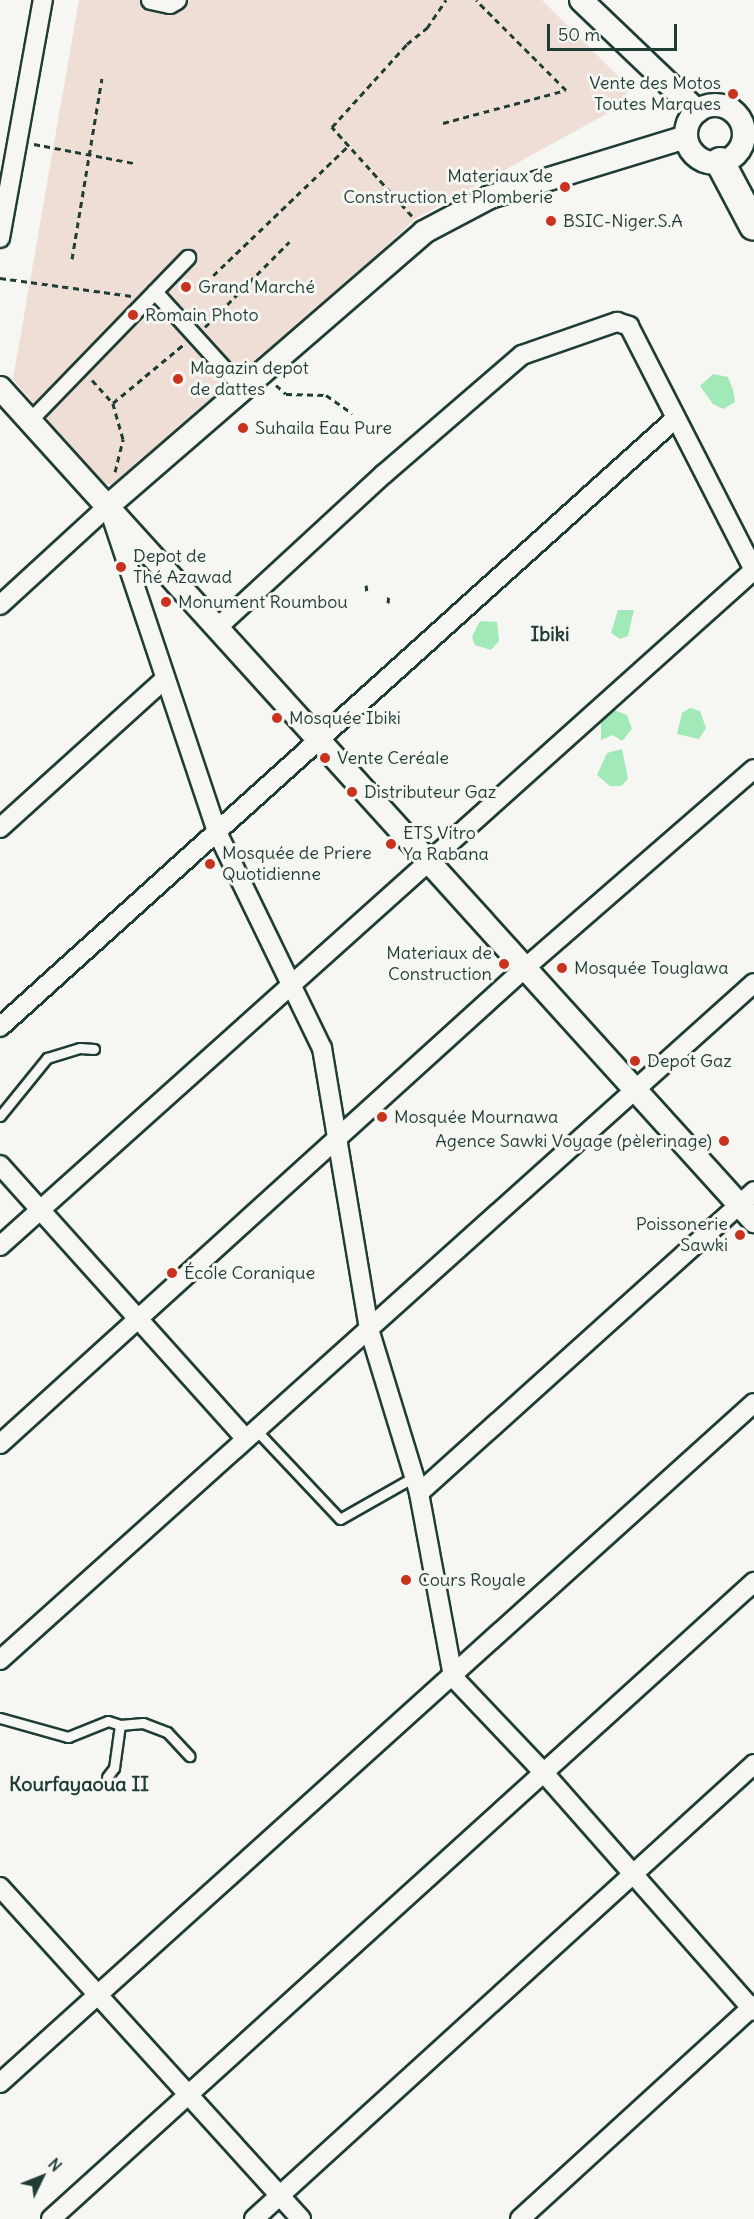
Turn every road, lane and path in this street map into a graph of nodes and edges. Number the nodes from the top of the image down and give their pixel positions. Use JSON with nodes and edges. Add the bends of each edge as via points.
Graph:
{"nodes":[{"id":1,"x":44,"y":0,"type":"edge"},
{"id":2,"x":151,"y":0,"type":"edge"},
{"id":3,"x":177,"y":0,"type":"edge"},
{"id":4,"x":446,"y":0,"type":"edge"},
{"id":5,"x":476,"y":0,"type":"edge"},
{"id":6,"x":581,"y":0,"type":"edge"},
{"id":7,"x":102,"y":78,"type":"dead end"},
{"id":8,"x":697,"y":111,"type":"junction"},
{"id":9,"x":442,"y":123,"type":"dead end"},
{"id":10,"x":748,"y":123,"type":"edge"},
{"id":11,"x":686,"y":137,"type":"junction"},
{"id":12,"x":16,"y":140,"type":"junction"},
{"id":13,"x":348,"y":146,"type":"junction"},
{"id":14,"x":89,"y":154,"type":"junction"},
{"id":15,"x":720,"y":162,"type":"junction"},
{"id":16,"x":134,"y":163,"type":"dead end"},
{"id":17,"x":754,"y":226,"type":"edge"},
{"id":18,"x":424,"y":232,"type":"junction"},
{"id":19,"x":0,"y":238,"type":"edge"},
{"id":20,"x":289,"y":242,"type":"dead end"},
{"id":21,"x":188,"y":258,"type":"dead end"},
{"id":22,"x":72,"y":259,"type":"dead end"},
{"id":23,"x":0,"y":278,"type":"edge"},
{"id":24,"x":198,"y":290,"type":"dead end"},
{"id":25,"x":152,"y":296,"type":"junction"},
{"id":26,"x":194,"y":337,"type":"junction"},
{"id":27,"x":264,"y":374,"type":"junction"},
{"id":28,"x":244,"y":390,"type":"junction"},
{"id":29,"x":2,"y":393,"type":"edge"},
{"id":30,"x":352,"y":413,"type":"dead end"},
{"id":31,"x":31,"y":420,"type":"junction"},
{"id":32,"x":675,"y":420,"type":"junction"},
{"id":33,"x":116,"y":500,"type":"junction"},
{"id":34,"x":754,"y":570,"type":"edge"},
{"id":35,"x":366,"y":585,"type":"dead end"},
{"id":36,"x":367,"y":592,"type":"dead end"},
{"id":37,"x":388,"y":594,"type":"dead end"},
{"id":38,"x":388,"y":603,"type":"dead end"},
{"id":39,"x":0,"y":604,"type":"edge"},
{"id":40,"x":218,"y":627,"type":"junction"},
{"id":41,"x":165,"y":679,"type":"junction"},
{"id":42,"x":320,"y":740,"type":"junction"},
{"id":43,"x":754,"y":769,"type":"edge"},
{"id":44,"x":0,"y":828,"type":"edge"},
{"id":45,"x":217,"y":832,"type":"junction"},
{"id":46,"x":429,"y":861,"type":"junction"},
{"id":47,"x":525,"y":968,"type":"junction"},
{"id":48,"x":293,"y":983,"type":"junction"},
{"id":49,"x":754,"y":983,"type":"edge"},
{"id":50,"x":0,"y":1027,"type":"edge"},
{"id":51,"x":94,"y":1049,"type":"dead end"},
{"id":52,"x":635,"y":1090,"type":"junction"},
{"id":53,"x":0,"y":1116,"type":"edge"},
{"id":54,"x":338,"y":1138,"type":"junction"},
{"id":55,"x":0,"y":1165,"type":"edge"},
{"id":56,"x":746,"y":1198,"type":"edge"},
{"id":57,"x":40,"y":1211,"type":"junction"},
{"id":58,"x":754,"y":1221,"type":"edge"},
{"id":59,"x":0,"y":1246,"type":"edge"},
{"id":60,"x":136,"y":1321,"type":"junction"},
{"id":61,"x":369,"y":1329,"type":"junction"},
{"id":62,"x":754,"y":1403,"type":"edge"},
{"id":63,"x":251,"y":1435,"type":"junction"},
{"id":64,"x":0,"y":1444,"type":"edge"},
{"id":65,"x":417,"y":1485,"type":"junction"},
{"id":66,"x":754,"y":1582,"type":"edge"},
{"id":67,"x":0,"y":1660,"type":"edge"},
{"id":68,"x":453,"y":1677,"type":"junction"},
{"id":69,"x":0,"y":1718,"type":"edge"},
{"id":70,"x":120,"y":1725,"type":"junction"},
{"id":71,"x":189,"y":1756,"type":"dead end"},
{"id":72,"x":754,"y":1764,"type":"edge"},
{"id":73,"x":544,"y":1773,"type":"junction"},
{"id":74,"x":107,"y":1778,"type":"dead end"},
{"id":75,"x":633,"y":1874,"type":"junction"},
{"id":76,"x":0,"y":1887,"type":"edge"},
{"id":77,"x":98,"y":1995,"type":"junction"},
{"id":78,"x":753,"y":2008,"type":"edge"},
{"id":79,"x":0,"y":2083,"type":"edge"},
{"id":80,"x":190,"y":2097,"type":"junction"},
{"id":81,"x":279,"y":2196,"type":"junction"},
{"id":82,"x":51,"y":2219,"type":"edge"},
{"id":83,"x":254,"y":2219,"type":"edge"},
{"id":84,"x":301,"y":2219,"type":"edge"},
{"id":85,"x":520,"y":2219,"type":"edge"}],
"edges":[{"from":1,"to":12,"type":"street"},
{"from":2,"to":3,"type":"street","via":[[170,4]]},
{"from":4,"to":13,"type":"path","via":[[427,28],[407,44],[332,128]]},
{"from":5,"to":9,"type":"path","via":[[566,90]]},
{"from":6,"to":8,"type":"street"},
{"from":7,"to":14,"type":"path"},
{"from":8,"to":10,"type":"street","via":[[724,107]]},
{"from":8,"to":11,"type":"street"},
{"from":10,"to":15,"type":"street","via":[[737,153]]},
{"from":11,"to":15,"type":"street","via":[[702,159]]},
{"from":11,"to":18,"type":"street","via":[[490,197]]},
{"from":12,"to":14,"type":"path"},
{"from":12,"to":19,"type":"street"},
{"from":13,"to":18,"type":"path"},
{"from":13,"to":24,"type":"path"},
{"from":14,"to":16,"type":"path"},
{"from":14,"to":22,"type":"path"},
{"from":15,"to":17,"type":"main road"},
{"from":18,"to":27,"type":"street"},
{"from":20,"to":26,"type":"path"},
{"from":21,"to":25,"type":"street"},
{"from":23,"to":25,"type":"path"},
{"from":25,"to":26,"type":"street"},
{"from":25,"to":31,"type":"street"},
{"from":26,"to":28,"type":"street"},
{"from":26,"to":33,"type":"path","via":[[113,403],[123,439],[115,472]]},
{"from":27,"to":28,"type":"street"},
{"from":27,"to":30,"type":"path","via":[[286,394],[326,395]]},
{"from":28,"to":33,"type":"street"},
{"from":29,"to":31,"type":"street"},
{"from":31,"to":33,"type":"street"},
{"from":32,"to":34,"type":"street"},
{"from":32,"to":40,"type":"street","via":[[629,326],[617,322],[522,355],[384,474]]},
{"from":32,"to":42,"type":"street"},
{"from":33,"to":39,"type":"street"},
{"from":33,"to":40,"type":"street"},
{"from":33,"to":41,"type":"street"},
{"from":34,"to":46,"type":"street"},
{"from":35,"to":36,"type":"path"},
{"from":37,"to":38,"type":"path"},
{"from":40,"to":42,"type":"street"},
{"from":41,"to":44,"type":"street"},
{"from":41,"to":45,"type":"street"},
{"from":42,"to":45,"type":"street"},
{"from":42,"to":46,"type":"street"},
{"from":43,"to":47,"type":"street"},
{"from":45,"to":48,"type":"street"},
{"from":45,"to":50,"type":"street"},
{"from":46,"to":47,"type":"street"},
{"from":46,"to":48,"type":"street"},
{"from":47,"to":52,"type":"street"},
{"from":47,"to":54,"type":"street"},
{"from":48,"to":54,"type":"street","via":[[322,1048]]},
{"from":48,"to":57,"type":"street"},
{"from":49,"to":52,"type":"street"},
{"from":51,"to":53,"type":"lane","via":[[80,1048],[47,1058]]},
{"from":52,"to":56,"type":"street"},
{"from":52,"to":61,"type":"street"},
{"from":54,"to":60,"type":"street"},
{"from":54,"to":61,"type":"street"},
{"from":55,"to":57,"type":"street"},
{"from":56,"to":58,"type":"street"},
{"from":56,"to":65,"type":"street"},
{"from":57,"to":59,"type":"street"},
{"from":57,"to":60,"type":"street"},
{"from":60,"to":63,"type":"street"},
{"from":60,"to":64,"type":"street"},
{"from":61,"to":63,"type":"street"},
{"from":61,"to":65,"type":"street"},
{"from":62,"to":68,"type":"street"},
{"from":63,"to":65,"type":"lane","via":[[340,1519]]},
{"from":63,"to":67,"type":"street"},
{"from":65,"to":68,"type":"street"},
{"from":66,"to":73,"type":"street"},
{"from":68,"to":73,"type":"street"},
{"from":68,"to":77,"type":"street"},
{"from":69,"to":70,"type":"lane","via":[[68,1737],[108,1721]]},
{"from":70,"to":71,"type":"lane","via":[[143,1722],[156,1726],[174,1738]]},
{"from":70,"to":74,"type":"lane","via":[[114,1767]]},
{"from":72,"to":75,"type":"street"},
{"from":73,"to":75,"type":"street"},
{"from":73,"to":80,"type":"street"},
{"from":75,"to":78,"type":"street"},
{"from":75,"to":81,"type":"street"},
{"from":76,"to":77,"type":"street"},
{"from":77,"to":79,"type":"street"},
{"from":77,"to":80,"type":"street"},
{"from":78,"to":85,"type":"street"},
{"from":80,"to":81,"type":"street"},
{"from":80,"to":82,"type":"street"},
{"from":81,"to":83,"type":"street"},
{"from":81,"to":84,"type":"street"}]}
